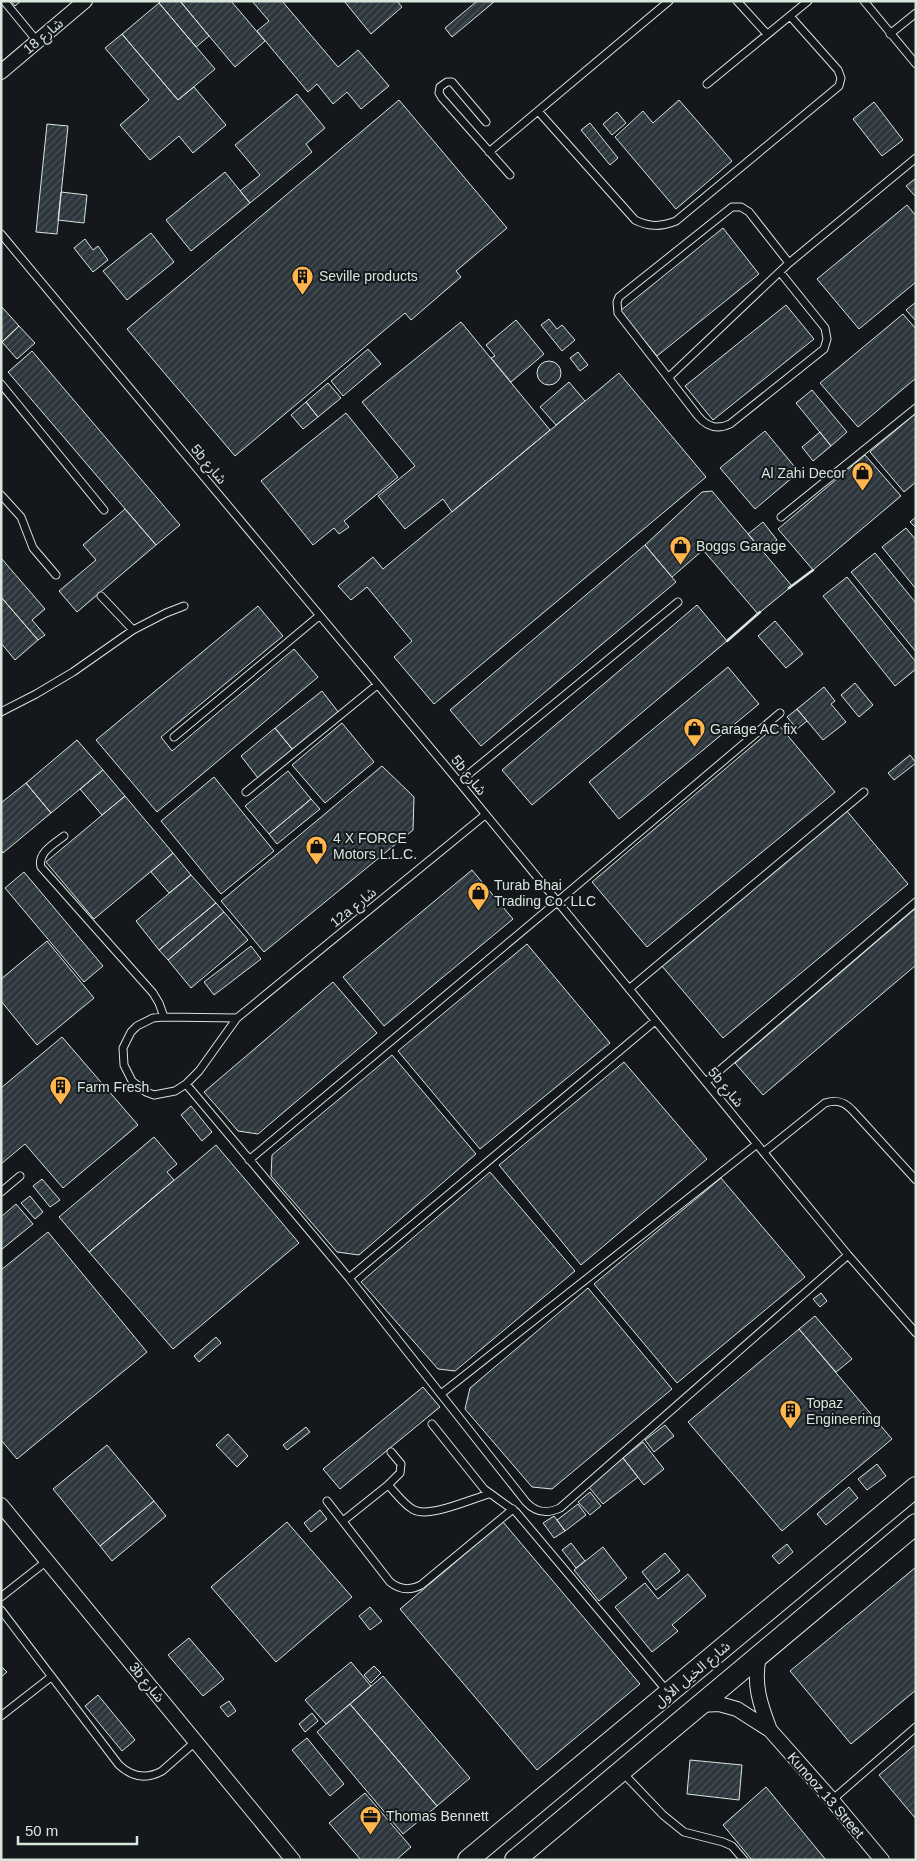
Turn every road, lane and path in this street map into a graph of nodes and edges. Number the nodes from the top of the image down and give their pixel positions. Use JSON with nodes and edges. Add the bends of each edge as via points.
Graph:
{"nodes":[{"id":1,"x":4,"y":1,"type":"edge"},
{"id":2,"x":85,"y":1,"type":"edge"},
{"id":3,"x":669,"y":1,"type":"edge"},
{"id":4,"x":737,"y":1,"type":"edge"},
{"id":5,"x":808,"y":1,"type":"edge"},
{"id":6,"x":864,"y":1,"type":"edge"},
{"id":7,"x":916,"y":13,"type":"edge"},
{"id":8,"x":790,"y":16,"type":"junction"},
{"id":9,"x":767,"y":34,"type":"junction"},
{"id":10,"x":890,"y":34,"type":"junction"},
{"id":11,"x":37,"y":42,"type":"junction"},
{"id":12,"x":916,"y":64,"type":"edge"},
{"id":13,"x":1,"y":72,"type":"edge"},
{"id":14,"x":707,"y":84,"type":"dead end"},
{"id":15,"x":538,"y":111,"type":"junction"},
{"id":16,"x":486,"y":122,"type":"dead end"},
{"id":17,"x":489,"y":152,"type":"junction"},
{"id":18,"x":916,"y":158,"type":"edge"},
{"id":19,"x":510,"y":175,"type":"dead end"},
{"id":20,"x":1,"y":234,"type":"edge"},
{"id":21,"x":789,"y":263,"type":"junction"},
{"id":22,"x":780,"y":272,"type":"junction"},
{"id":23,"x":669,"y":377,"type":"junction"},
{"id":24,"x":1,"y":384,"type":"edge"},
{"id":25,"x":916,"y":408,"type":"edge"},
{"id":26,"x":1,"y":495,"type":"edge"},
{"id":27,"x":104,"y":510,"type":"dead end"},
{"id":28,"x":781,"y":517,"type":"dead end"},
{"id":29,"x":56,"y":575,"type":"dead end"},
{"id":30,"x":101,"y":596,"type":"dead end"},
{"id":31,"x":678,"y":602,"type":"dead end"},
{"id":32,"x":184,"y":606,"type":"dead end"},
{"id":33,"x":319,"y":616,"type":"junction"},
{"id":34,"x":133,"y":630,"type":"junction"},
{"id":35,"x":377,"y":685,"type":"junction"},
{"id":36,"x":1,"y":712,"type":"edge"},
{"id":37,"x":780,"y":713,"type":"dead end"},
{"id":38,"x":174,"y":737,"type":"dead end"},
{"id":39,"x":459,"y":782,"type":"junction"},
{"id":40,"x":246,"y":792,"type":"dead end"},
{"id":41,"x":864,"y":792,"type":"dead end"},
{"id":42,"x":485,"y":815,"type":"junction"},
{"id":43,"x":64,"y":836,"type":"dead end"},
{"id":44,"x":557,"y":902,"type":"junction"},
{"id":45,"x":916,"y":902,"type":"edge"},
{"id":46,"x":629,"y":989,"type":"junction"},
{"id":47,"x":164,"y":1017,"type":"junction"},
{"id":48,"x":238,"y":1018,"type":"junction"},
{"id":49,"x":655,"y":1021,"type":"junction"},
{"id":50,"x":706,"y":1082,"type":"junction"},
{"id":51,"x":186,"y":1084,"type":"junction"},
{"id":52,"x":757,"y":1144,"type":"junction"},
{"id":53,"x":764,"y":1152,"type":"junction"},
{"id":54,"x":249,"y":1160,"type":"junction"},
{"id":55,"x":20,"y":1176,"type":"dead end"},
{"id":56,"x":916,"y":1180,"type":"edge"},
{"id":57,"x":1,"y":1192,"type":"edge"},
{"id":58,"x":848,"y":1255,"type":"junction"},
{"id":59,"x":349,"y":1278,"type":"junction"},
{"id":60,"x":916,"y":1333,"type":"edge"},
{"id":61,"x":441,"y":1394,"type":"junction"},
{"id":62,"x":432,"y":1424,"type":"dead end"},
{"id":63,"x":391,"y":1452,"type":"dead end"},
{"id":64,"x":388,"y":1485,"type":"junction"},
{"id":65,"x":916,"y":1487,"type":"edge"},
{"id":66,"x":489,"y":1494,"type":"junction"},
{"id":67,"x":327,"y":1502,"type":"dead end"},
{"id":68,"x":1,"y":1505,"type":"edge"},
{"id":69,"x":513,"y":1509,"type":"junction"},
{"id":70,"x":343,"y":1521,"type":"junction"},
{"id":71,"x":916,"y":1524,"type":"edge"},
{"id":72,"x":48,"y":1560,"type":"junction"},
{"id":73,"x":1,"y":1597,"type":"edge"},
{"id":74,"x":1,"y":1610,"type":"edge"},
{"id":75,"x":758,"y":1656,"type":"junction"},
{"id":76,"x":51,"y":1676,"type":"junction"},
{"id":77,"x":669,"y":1694,"type":"junction"},
{"id":78,"x":700,"y":1705,"type":"junction"},
{"id":79,"x":1,"y":1716,"type":"edge"},
{"id":80,"x":916,"y":1727,"type":"edge"},
{"id":81,"x":770,"y":1730,"type":"junction"},
{"id":82,"x":195,"y":1742,"type":"junction"},
{"id":83,"x":621,"y":1772,"type":"junction"},
{"id":84,"x":832,"y":1800,"type":"junction"},
{"id":85,"x":294,"y":1860,"type":"edge"},
{"id":86,"x":468,"y":1860,"type":"edge"},
{"id":87,"x":515,"y":1860,"type":"edge"},
{"id":88,"x":744,"y":1860,"type":"edge"},
{"id":89,"x":882,"y":1860,"type":"edge"}],
"edges":[{"from":1,"to":11,"type":"lane"},
{"from":2,"to":11,"type":"street","name":"شارع 18"},
{"from":3,"to":15,"type":"lane"},
{"from":4,"to":9,"type":"lane"},
{"from":5,"to":8,"type":"lane"},
{"from":6,"to":10,"type":"lane"},
{"from":7,"to":10,"type":"lane"},
{"from":8,"to":9,"type":"lane"},
{"from":8,"to":15,"type":"lane","via":[[838,70],[839,86],[669,224],[648,225],[635,220]]},
{"from":9,"to":14,"type":"lane"},
{"from":10,"to":12,"type":"lane"},
{"from":11,"to":13,"type":"street","name":"شارع 18"},
{"from":15,"to":17,"type":"lane"},
{"from":16,"to":17,"type":"lane","via":[[452,82],[440,87],[440,96]]},
{"from":17,"to":19,"type":"lane"},
{"from":18,"to":21,"type":"lane"},
{"from":20,"to":33,"type":"lane","name":"5b شارع"},
{"from":21,"to":22,"type":"lane"},
{"from":21,"to":23,"type":"lane","via":[[749,212],[741,207],[732,207],[623,292],[617,302],[618,313]]},
{"from":22,"to":23,"type":"lane"},
{"from":22,"to":23,"type":"lane","via":[[825,328],[826,344],[820,354],[730,424],[720,428],[702,422]]},
{"from":24,"to":27,"type":"lane"},
{"from":25,"to":28,"type":"lane"},
{"from":26,"to":29,"type":"lane","via":[[21,517],[33,548]]},
{"from":30,"to":34,"type":"lane"},
{"from":31,"to":39,"type":"lane"},
{"from":32,"to":34,"type":"lane"},
{"from":33,"to":35,"type":"lane","name":"5b شارع"},
{"from":33,"to":38,"type":"lane"},
{"from":34,"to":36,"type":"lane","via":[[73,672]]},
{"from":35,"to":39,"type":"lane","name":"5b شارع"},
{"from":35,"to":40,"type":"lane"},
{"from":37,"to":44,"type":"lane"},
{"from":39,"to":42,"type":"lane","name":"5b شارع"},
{"from":41,"to":46,"type":"lane"},
{"from":42,"to":44,"type":"lane","name":"5b شارع"},
{"from":42,"to":48,"type":"lane","name":"12a شارع"},
{"from":43,"to":47,"type":"lane","via":[[42,855],[41,867],[153,993]]},
{"from":44,"to":46,"type":"lane","name":"5b شارع"},
{"from":44,"to":54,"type":"lane"},
{"from":45,"to":50,"type":"lane"},
{"from":46,"to":49,"type":"lane","name":"5b شارع"},
{"from":47,"to":48,"type":"lane","name":"12a شارع"},
{"from":47,"to":51,"type":"lane","name":"12a شارع","via":[[145,1021],[131,1032],[123,1048],[124,1066],[132,1081],[154,1095],[175,1091]]},
{"from":48,"to":51,"type":"lane","name":"12a شارع"},
{"from":49,"to":50,"type":"lane","name":"5b شارع"},
{"from":49,"to":59,"type":"lane"},
{"from":50,"to":52,"type":"lane","name":"5b شارع"},
{"from":51,"to":54,"type":"lane"},
{"from":52,"to":53,"type":"lane","name":"5b شارع"},
{"from":52,"to":61,"type":"lane"},
{"from":53,"to":56,"type":"lane","via":[[825,1103],[841,1101],[854,1110]]},
{"from":53,"to":58,"type":"lane","name":"5b شارع"},
{"from":54,"to":59,"type":"lane"},
{"from":55,"to":57,"type":"lane"},
{"from":58,"to":60,"type":"lane","name":"5b شارع"},
{"from":58,"to":61,"type":"lane","via":[[555,1510],[542,1512],[530,1507]]},
{"from":59,"to":61,"type":"lane"},
{"from":62,"to":66,"type":"lane"},
{"from":63,"to":64,"type":"lane","via":[[402,1469]]},
{"from":64,"to":66,"type":"lane","via":[[408,1506],[422,1513]]},
{"from":64,"to":70,"type":"lane"},
{"from":65,"to":77,"type":"main road","name":"شارع الخيل الأول"},
{"from":66,"to":69,"type":"lane"},
{"from":67,"to":70,"type":"lane"},
{"from":68,"to":72,"type":"street","name":"3b شارع"},
{"from":69,"to":70,"type":"lane","via":[[421,1585],[411,1589],[400,1588],[390,1582]]},
{"from":69,"to":77,"type":"lane"},
{"from":71,"to":75,"type":"main road","name":"شارع الخيل الأول"},
{"from":72,"to":73,"type":"lane"},
{"from":72,"to":82,"type":"street","name":"3b شارع"},
{"from":74,"to":76,"type":"lane"},
{"from":75,"to":78,"type":"main road","name":"شارع الخيل الأول"},
{"from":75,"to":81,"type":"street","name":"Kunooz 13 Street","via":[[756,1686]]},
{"from":76,"to":79,"type":"lane"},
{"from":76,"to":82,"type":"lane","via":[[126,1772],[149,1776],[162,1771]]},
{"from":77,"to":86,"type":"main road","name":"شارع الخيل الأول"},
{"from":78,"to":81,"type":"street","name":"Kunooz 13 Street","via":[[719,1704],[736,1708]]},
{"from":78,"to":83,"type":"main road","name":"شارع الخيل الأول"},
{"from":80,"to":84,"type":"lane"},
{"from":81,"to":84,"type":"street","name":"Kunooz 13 Street"},
{"from":82,"to":85,"type":"street","name":"3b شارع"},
{"from":83,"to":87,"type":"main road","name":"شارع الخيل الأول"},
{"from":83,"to":88,"type":"lane","via":[[684,1832],[732,1846]]},
{"from":84,"to":89,"type":"street","name":"Kunooz 13 Street"}]}
